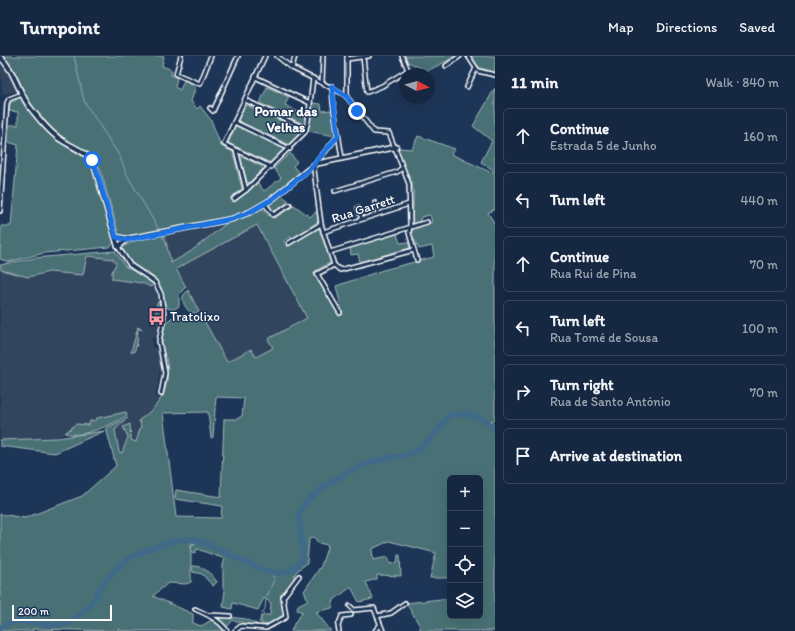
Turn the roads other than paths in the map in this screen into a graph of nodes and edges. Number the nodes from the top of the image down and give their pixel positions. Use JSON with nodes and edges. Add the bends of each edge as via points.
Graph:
{"nodes":[{"id":1,"x":181,"y":56,"type":"edge"},
{"id":2,"x":210,"y":56,"type":"edge"},
{"id":3,"x":238,"y":56,"type":"edge"},
{"id":4,"x":265,"y":56,"type":"edge"},
{"id":5,"x":276,"y":56,"type":"edge"},
{"id":6,"x":295,"y":56,"type":"edge"},
{"id":7,"x":324,"y":56,"type":"edge"},
{"id":8,"x":369,"y":56,"type":"edge"},
{"id":9,"x":402,"y":56,"type":"edge"},
{"id":10,"x":460,"y":56,"type":"edge"},
{"id":11,"x":468,"y":56,"type":"edge"},
{"id":12,"x":0,"y":57,"type":"edge"},
{"id":13,"x":363,"y":57,"type":"junction"},
{"id":14,"x":347,"y":58,"type":"edge"},
{"id":15,"x":446,"y":66,"type":"dead end"},
{"id":16,"x":292,"y":68,"type":"junction"},
{"id":17,"x":476,"y":68,"type":"junction"},
{"id":18,"x":495,"y":75,"type":"edge"},
{"id":19,"x":255,"y":77,"type":"junction"},
{"id":20,"x":313,"y":78,"type":"junction"},
{"id":21,"x":322,"y":82,"type":"junction"},
{"id":22,"x":332,"y":86,"type":"junction"},
{"id":23,"x":467,"y":87,"type":"dead end"},
{"id":24,"x":22,"y":94,"type":"junction"},
{"id":25,"x":347,"y":97,"type":"junction"},
{"id":26,"x":245,"y":100,"type":"junction"},
{"id":27,"x":310,"y":103,"type":"junction"},
{"id":28,"x":210,"y":108,"type":"dead end"},
{"id":29,"x":234,"y":122,"type":"junction"},
{"id":30,"x":306,"y":129,"type":"junction"},
{"id":31,"x":338,"y":136,"type":"junction"},
{"id":32,"x":0,"y":140,"type":"edge"},
{"id":33,"x":6,"y":140,"type":"junction"},
{"id":34,"x":396,"y":147,"type":"junction"},
{"id":35,"x":290,"y":149,"type":"junction"},
{"id":36,"x":236,"y":150,"type":"junction"},
{"id":37,"x":342,"y":158,"type":"junction"},
{"id":38,"x":315,"y":164,"type":"junction"},
{"id":39,"x":271,"y":167,"type":"junction"},
{"id":40,"x":402,"y":168,"type":"junction"},
{"id":41,"x":246,"y":190,"type":"junction"},
{"id":42,"x":335,"y":191,"type":"dead end"},
{"id":43,"x":234,"y":198,"type":"dead end"},
{"id":44,"x":375,"y":203,"type":"dead end"},
{"id":45,"x":265,"y":204,"type":"junction"},
{"id":46,"x":410,"y":204,"type":"junction"},
{"id":47,"x":290,"y":205,"type":"dead end"},
{"id":48,"x":358,"y":208,"type":"dead end"},
{"id":49,"x":0,"y":212,"type":"edge"},
{"id":50,"x":378,"y":213,"type":"junction"},
{"id":51,"x":362,"y":219,"type":"junction"},
{"id":52,"x":427,"y":222,"type":"dead end"},
{"id":53,"x":321,"y":224,"type":"junction"},
{"id":54,"x":408,"y":228,"type":"junction"},
{"id":55,"x":323,"y":232,"type":"junction"},
{"id":56,"x":116,"y":237,"type":"junction"},
{"id":57,"x":127,"y":240,"type":"junction"},
{"id":58,"x":289,"y":243,"type":"dead end"},
{"id":59,"x":118,"y":247,"type":"junction"},
{"id":60,"x":414,"y":250,"type":"junction"},
{"id":61,"x":330,"y":252,"type":"junction"},
{"id":62,"x":417,"y":260,"type":"dead end"},
{"id":63,"x":334,"y":265,"type":"junction"},
{"id":64,"x":340,"y":312,"type":"dead end"},
{"id":65,"x":161,"y":394,"type":"dead end"},
{"id":66,"x":299,"y":576,"type":"dead end"},
{"id":67,"x":405,"y":603,"type":"dead end"},
{"id":68,"x":350,"y":606,"type":"dead end"},
{"id":69,"x":195,"y":609,"type":"dead end"},
{"id":70,"x":209,"y":615,"type":"junction"},
{"id":71,"x":350,"y":615,"type":"dead end"},
{"id":72,"x":230,"y":616,"type":"dead end"},
{"id":73,"x":377,"y":616,"type":"junction"},
{"id":74,"x":380,"y":625,"type":"junction"},
{"id":75,"x":227,"y":631,"type":"edge"},
{"id":76,"x":235,"y":631,"type":"edge"},
{"id":77,"x":339,"y":631,"type":"edge"},
{"id":78,"x":376,"y":631,"type":"edge"},
{"id":79,"x":383,"y":631,"type":"edge"}],
"edges":[{"from":1,"to":2,"type":"street","via":[[176,74],[200,84]]},
{"from":3,"to":28,"type":"street","via":[[213,111]]},
{"from":4,"to":19,"type":"street"},
{"from":5,"to":16,"type":"street"},
{"from":6,"to":16,"type":"street"},
{"from":7,"to":21,"type":"street"},
{"from":8,"to":13,"type":"street"},
{"from":9,"to":13,"type":"street","via":[[408,70],[367,92]]},
{"from":10,"to":15,"type":"street"},
{"from":11,"to":17,"type":"street"},
{"from":12,"to":24,"type":"street","via":[[12,71]]},
{"from":13,"to":14,"type":"street"},
{"from":14,"to":25,"type":"street"},
{"from":16,"to":20,"type":"street"},
{"from":17,"to":18,"type":"street","via":[[478,71]]},
{"from":17,"to":23,"type":"street"},
{"from":19,"to":26,"type":"street"},
{"from":19,"to":27,"type":"street"},
{"from":20,"to":21,"type":"street"},
{"from":20,"to":27,"type":"street"},
{"from":21,"to":22,"type":"street"},
{"from":22,"to":25,"type":"street"},
{"from":22,"to":31,"type":"street"},
{"from":24,"to":33,"type":"street","via":[[9,99],[7,103]]},
{"from":24,"to":56,"type":"street","via":[[31,109],[58,138],[83,151],[93,161]]},
{"from":25,"to":34,"type":"street","via":[[374,132],[389,133]]},
{"from":26,"to":29,"type":"street"},
{"from":26,"to":30,"type":"street"},
{"from":27,"to":30,"type":"street"},
{"from":29,"to":35,"type":"street"},
{"from":29,"to":36,"type":"street","via":[[224,144]]},
{"from":30,"to":35,"type":"street"},
{"from":31,"to":37,"type":"street"},
{"from":31,"to":38,"type":"street"},
{"from":32,"to":33,"type":"street"},
{"from":33,"to":49,"type":"street"},
{"from":34,"to":37,"type":"street"},
{"from":34,"to":40,"type":"street"},
{"from":35,"to":39,"type":"street"},
{"from":36,"to":39,"type":"street"},
{"from":36,"to":41,"type":"street"},
{"from":37,"to":38,"type":"street"},
{"from":38,"to":45,"type":"street"},
{"from":38,"to":53,"type":"street"},
{"from":39,"to":41,"type":"street"},
{"from":40,"to":42,"type":"street","via":[[397,172]]},
{"from":40,"to":46,"type":"street","via":[[409,184]]},
{"from":41,"to":43,"type":"street"},
{"from":44,"to":50,"type":"street"},
{"from":45,"to":47,"type":"street","via":[[273,215]]},
{"from":45,"to":57,"type":"street","via":[[232,219]]},
{"from":46,"to":50,"type":"street","name":"Rua Garrett"},
{"from":46,"to":54,"type":"street"},
{"from":48,"to":51,"type":"street"},
{"from":50,"to":51,"type":"street","name":"Rua Garrett"},
{"from":51,"to":55,"type":"street","name":"Rua Garrett"},
{"from":52,"to":54,"type":"street"},
{"from":53,"to":55,"type":"street"},
{"from":53,"to":58,"type":"street"},
{"from":54,"to":60,"type":"street"},
{"from":54,"to":61,"type":"street"},
{"from":55,"to":61,"type":"street"},
{"from":56,"to":57,"type":"street"},
{"from":56,"to":59,"type":"street"},
{"from":57,"to":59,"type":"street"},
{"from":59,"to":65,"type":"street","via":[[130,265],[157,284],[164,319],[159,341],[164,367]]},
{"from":60,"to":62,"type":"street"},
{"from":60,"to":63,"type":"street","via":[[340,270]]},
{"from":61,"to":63,"type":"street"},
{"from":63,"to":64,"type":"street","via":[[317,274]]},
{"from":66,"to":76,"type":"street","via":[[283,597],[286,617],[266,628],[239,626]]},
{"from":67,"to":73,"type":"street","via":[[396,610]]},
{"from":68,"to":73,"type":"street","via":[[354,610],[374,608]]},
{"from":69,"to":70,"type":"street"},
{"from":70,"to":72,"type":"street"},
{"from":70,"to":75,"type":"street"},
{"from":71,"to":77,"type":"street","via":[[342,616]]},
{"from":73,"to":74,"type":"street"},
{"from":74,"to":78,"type":"street"},
{"from":74,"to":79,"type":"street"}]}
